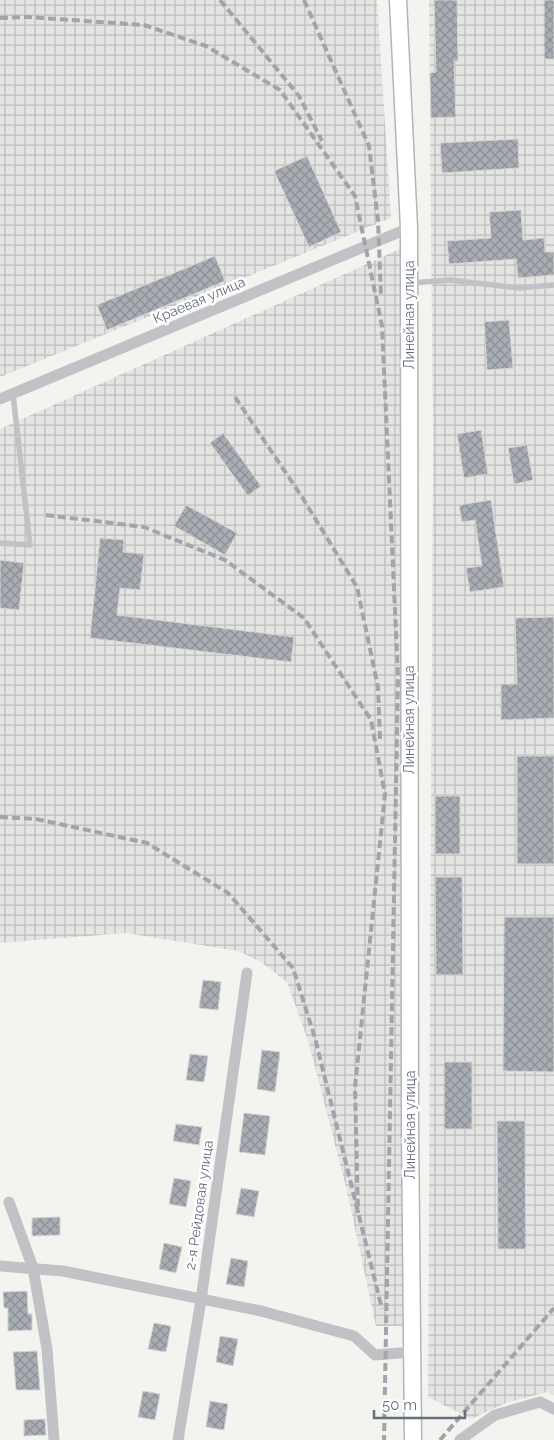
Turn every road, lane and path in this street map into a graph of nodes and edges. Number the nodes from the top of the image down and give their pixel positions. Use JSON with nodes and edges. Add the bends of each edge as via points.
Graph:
{"nodes":[{"id":1,"x":398,"y":0,"type":"edge"},
{"id":2,"x":409,"y":228,"type":"junction"},
{"id":3,"x":409,"y":283,"type":"junction"},
{"id":4,"x":554,"y":285,"type":"edge"},
{"id":5,"x":13,"y":394,"type":"junction"},
{"id":6,"x":0,"y":400,"type":"edge"},
{"id":7,"x":0,"y":543,"type":"edge"},
{"id":8,"x":247,"y":973,"type":"dead end"},
{"id":9,"x":10,"y":1202,"type":"dead end"},
{"id":10,"x":0,"y":1266,"type":"edge"},
{"id":11,"x":33,"y":1268,"type":"junction"},
{"id":12,"x":202,"y":1300,"type":"junction"},
{"id":13,"x":412,"y":1352,"type":"junction"},
{"id":14,"x":554,"y":1409,"type":"edge"},
{"id":15,"x":54,"y":1440,"type":"edge"},
{"id":16,"x":178,"y":1440,"type":"edge"},
{"id":17,"x":413,"y":1440,"type":"edge"},
{"id":18,"x":460,"y":1440,"type":"edge"}],
"edges":[{"from":1,"to":2,"type":"street","name":"Линейная улица"},
{"from":2,"to":3,"type":"street","name":"Линейная улица"},
{"from":2,"to":5,"type":"street","name":"Краевая улица"},
{"from":3,"to":4,"type":"lane","via":[[450,280],[518,288]]},
{"from":3,"to":13,"type":"street","name":"Линейная улица"},
{"from":5,"to":6,"type":"street","name":"Краевая улица"},
{"from":5,"to":7,"type":"lane","via":[[30,546]]},
{"from":8,"to":12,"type":"street","name":"2-я Рейдовая улица"},
{"from":9,"to":11,"type":"street"},
{"from":10,"to":11,"type":"street"},
{"from":11,"to":12,"type":"street","via":[[63,1271]]},
{"from":11,"to":15,"type":"street","via":[[48,1349]]},
{"from":12,"to":13,"type":"street","via":[[261,1311],[354,1336],[375,1355]]},
{"from":12,"to":16,"type":"street","name":"2-я Рейдовая улица"},
{"from":13,"to":17,"type":"street","name":"Линейная улица"},
{"from":14,"to":18,"type":"street","via":[[540,1402],[495,1414]]}]}
